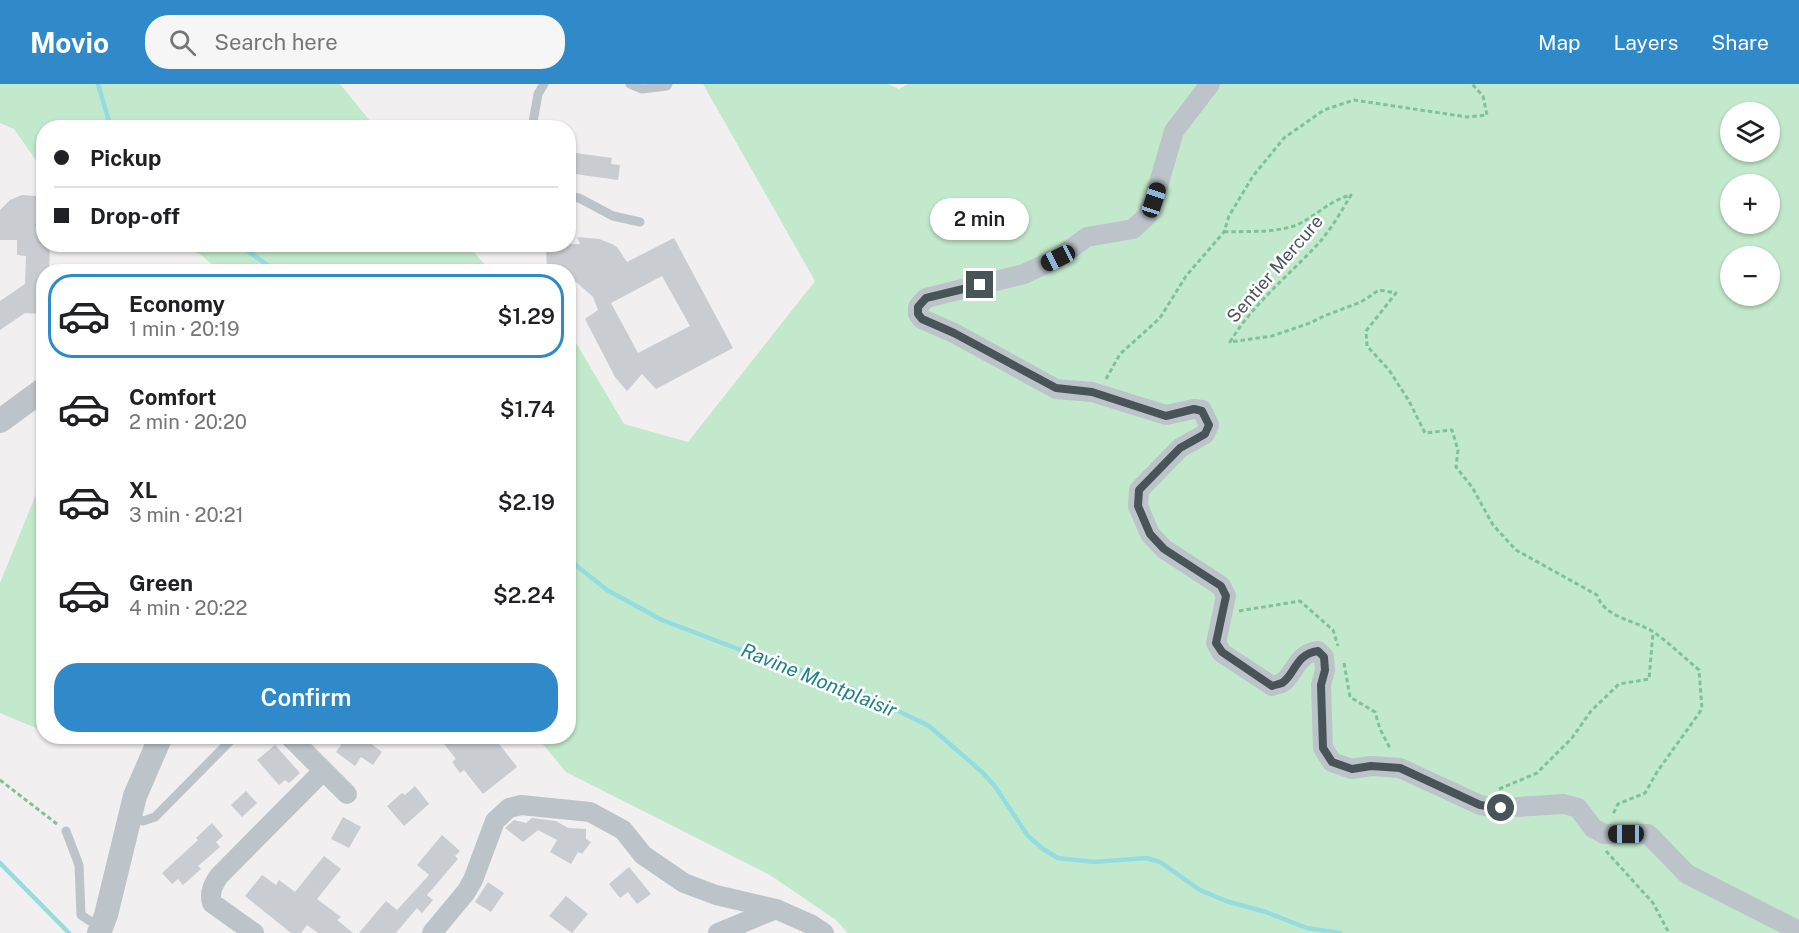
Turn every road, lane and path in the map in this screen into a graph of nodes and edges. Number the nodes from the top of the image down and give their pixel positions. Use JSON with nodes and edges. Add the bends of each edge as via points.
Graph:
{"nodes":[{"id":1,"x":544,"y":84,"type":"edge"},
{"id":2,"x":630,"y":84,"type":"edge"},
{"id":3,"x":668,"y":84,"type":"edge"},
{"id":4,"x":1210,"y":84,"type":"edge"},
{"id":5,"x":1472,"y":84,"type":"edge"},
{"id":6,"x":533,"y":120,"type":"edge"},
{"id":7,"x":576,"y":197,"type":"edge"},
{"id":8,"x":640,"y":222,"type":"dead end"},
{"id":9,"x":1224,"y":232,"type":"junction"},
{"id":10,"x":1092,"y":392,"type":"junction"},
{"id":11,"x":36,"y":395,"type":"edge"},
{"id":12,"x":0,"y":421,"type":"edge"},
{"id":13,"x":1653,"y":632,"type":"junction"},
{"id":14,"x":158,"y":744,"type":"edge"},
{"id":15,"x":227,"y":744,"type":"edge"},
{"id":16,"x":297,"y":744,"type":"edge"},
{"id":17,"x":323,"y":771,"type":"junction"},
{"id":18,"x":0,"y":780,"type":"edge"},
{"id":19,"x":348,"y":794,"type":"dead end"},
{"id":20,"x":1480,"y":805,"type":"junction"},
{"id":21,"x":129,"y":819,"type":"junction"},
{"id":22,"x":66,"y":831,"type":"joint"},
{"id":23,"x":1604,"y":834,"type":"junction"},
{"id":24,"x":776,"y":909,"type":"junction"},
{"id":25,"x":100,"y":931,"type":"edge"},
{"id":26,"x":254,"y":933,"type":"edge"},
{"id":27,"x":432,"y":933,"type":"edge"},
{"id":28,"x":718,"y":933,"type":"edge"},
{"id":29,"x":824,"y":933,"type":"edge"},
{"id":30,"x":1669,"y":933,"type":"edge"},
{"id":31,"x":1797,"y":933,"type":"edge"}],
"edges":[{"from":1,"to":6,"type":"lane","via":[[538,93]]},
{"from":2,"to":3,"type":"lane","via":[[642,89]]},
{"from":4,"to":10,"type":"street","via":[[1174,131],[1154,200],[1147,216],[1133,229],[1088,237],[1058,258],[1024,274],[926,298],[918,307],[922,319],[1056,388]]},
{"from":5,"to":9,"type":"path","via":[[1484,96],[1486,115],[1467,117],[1354,100],[1324,110],[1284,138],[1253,176]]},
{"from":7,"to":8,"type":"lane","via":[[614,216]]},
{"from":9,"to":10,"type":"path","via":[[1186,276],[1160,318],[1120,354],[1108,377]]},
{"from":9,"to":13,"type":"path","name":"Sentier Mercure","via":[[1268,231],[1295,225],[1339,198],[1352,195],[1319,243],[1252,312],[1230,342],[1301,327],[1379,290],[1396,293],[1366,331],[1367,346],[1409,400],[1425,434],[1452,430],[1458,450],[1456,467],[1493,525],[1516,550],[1597,595],[1600,603],[1622,619]]},
{"from":10,"to":20,"type":"street","via":[[1166,416],[1194,409],[1206,417],[1209,425],[1205,434],[1180,448],[1139,490],[1138,506],[1150,534],[1164,549],[1221,586],[1226,596],[1216,643],[1222,652],[1272,686],[1284,682],[1297,663],[1318,651],[1324,657],[1325,670],[1321,685],[1323,748],[1332,762],[1352,769],[1400,768]]},
{"from":11,"to":12,"type":"street"},
{"from":13,"to":20,"type":"path","via":[[1649,679],[1619,684],[1536,773],[1487,794]]},
{"from":13,"to":23,"type":"path","name":"Sentier Mercure","via":[[1699,670],[1702,709],[1645,793],[1618,804]]},
{"from":14,"to":21,"type":"street"},
{"from":15,"to":21,"type":"lane","via":[[155,817],[143,821]]},
{"from":16,"to":17,"type":"street"},
{"from":17,"to":19,"type":"street"},
{"from":17,"to":26,"type":"street","via":[[213,885],[212,903]]},
{"from":18,"to":22,"type":"path"},
{"from":20,"to":23,"type":"street","via":[[1501,808],[1564,804],[1578,808],[1593,828]]},
{"from":21,"to":25,"type":"street"},
{"from":22,"to":25,"type":"lane","via":[[79,865],[81,915]]},
{"from":23,"to":30,"type":"path","via":[[1605,850],[1653,903]]},
{"from":23,"to":31,"type":"street","via":[[1648,834],[1687,874]]},
{"from":24,"to":27,"type":"street","via":[[684,883],[643,855],[623,830],[590,812],[521,805],[509,808],[495,821],[473,880]]},
{"from":24,"to":28,"type":"street"},
{"from":24,"to":29,"type":"street"}]}
